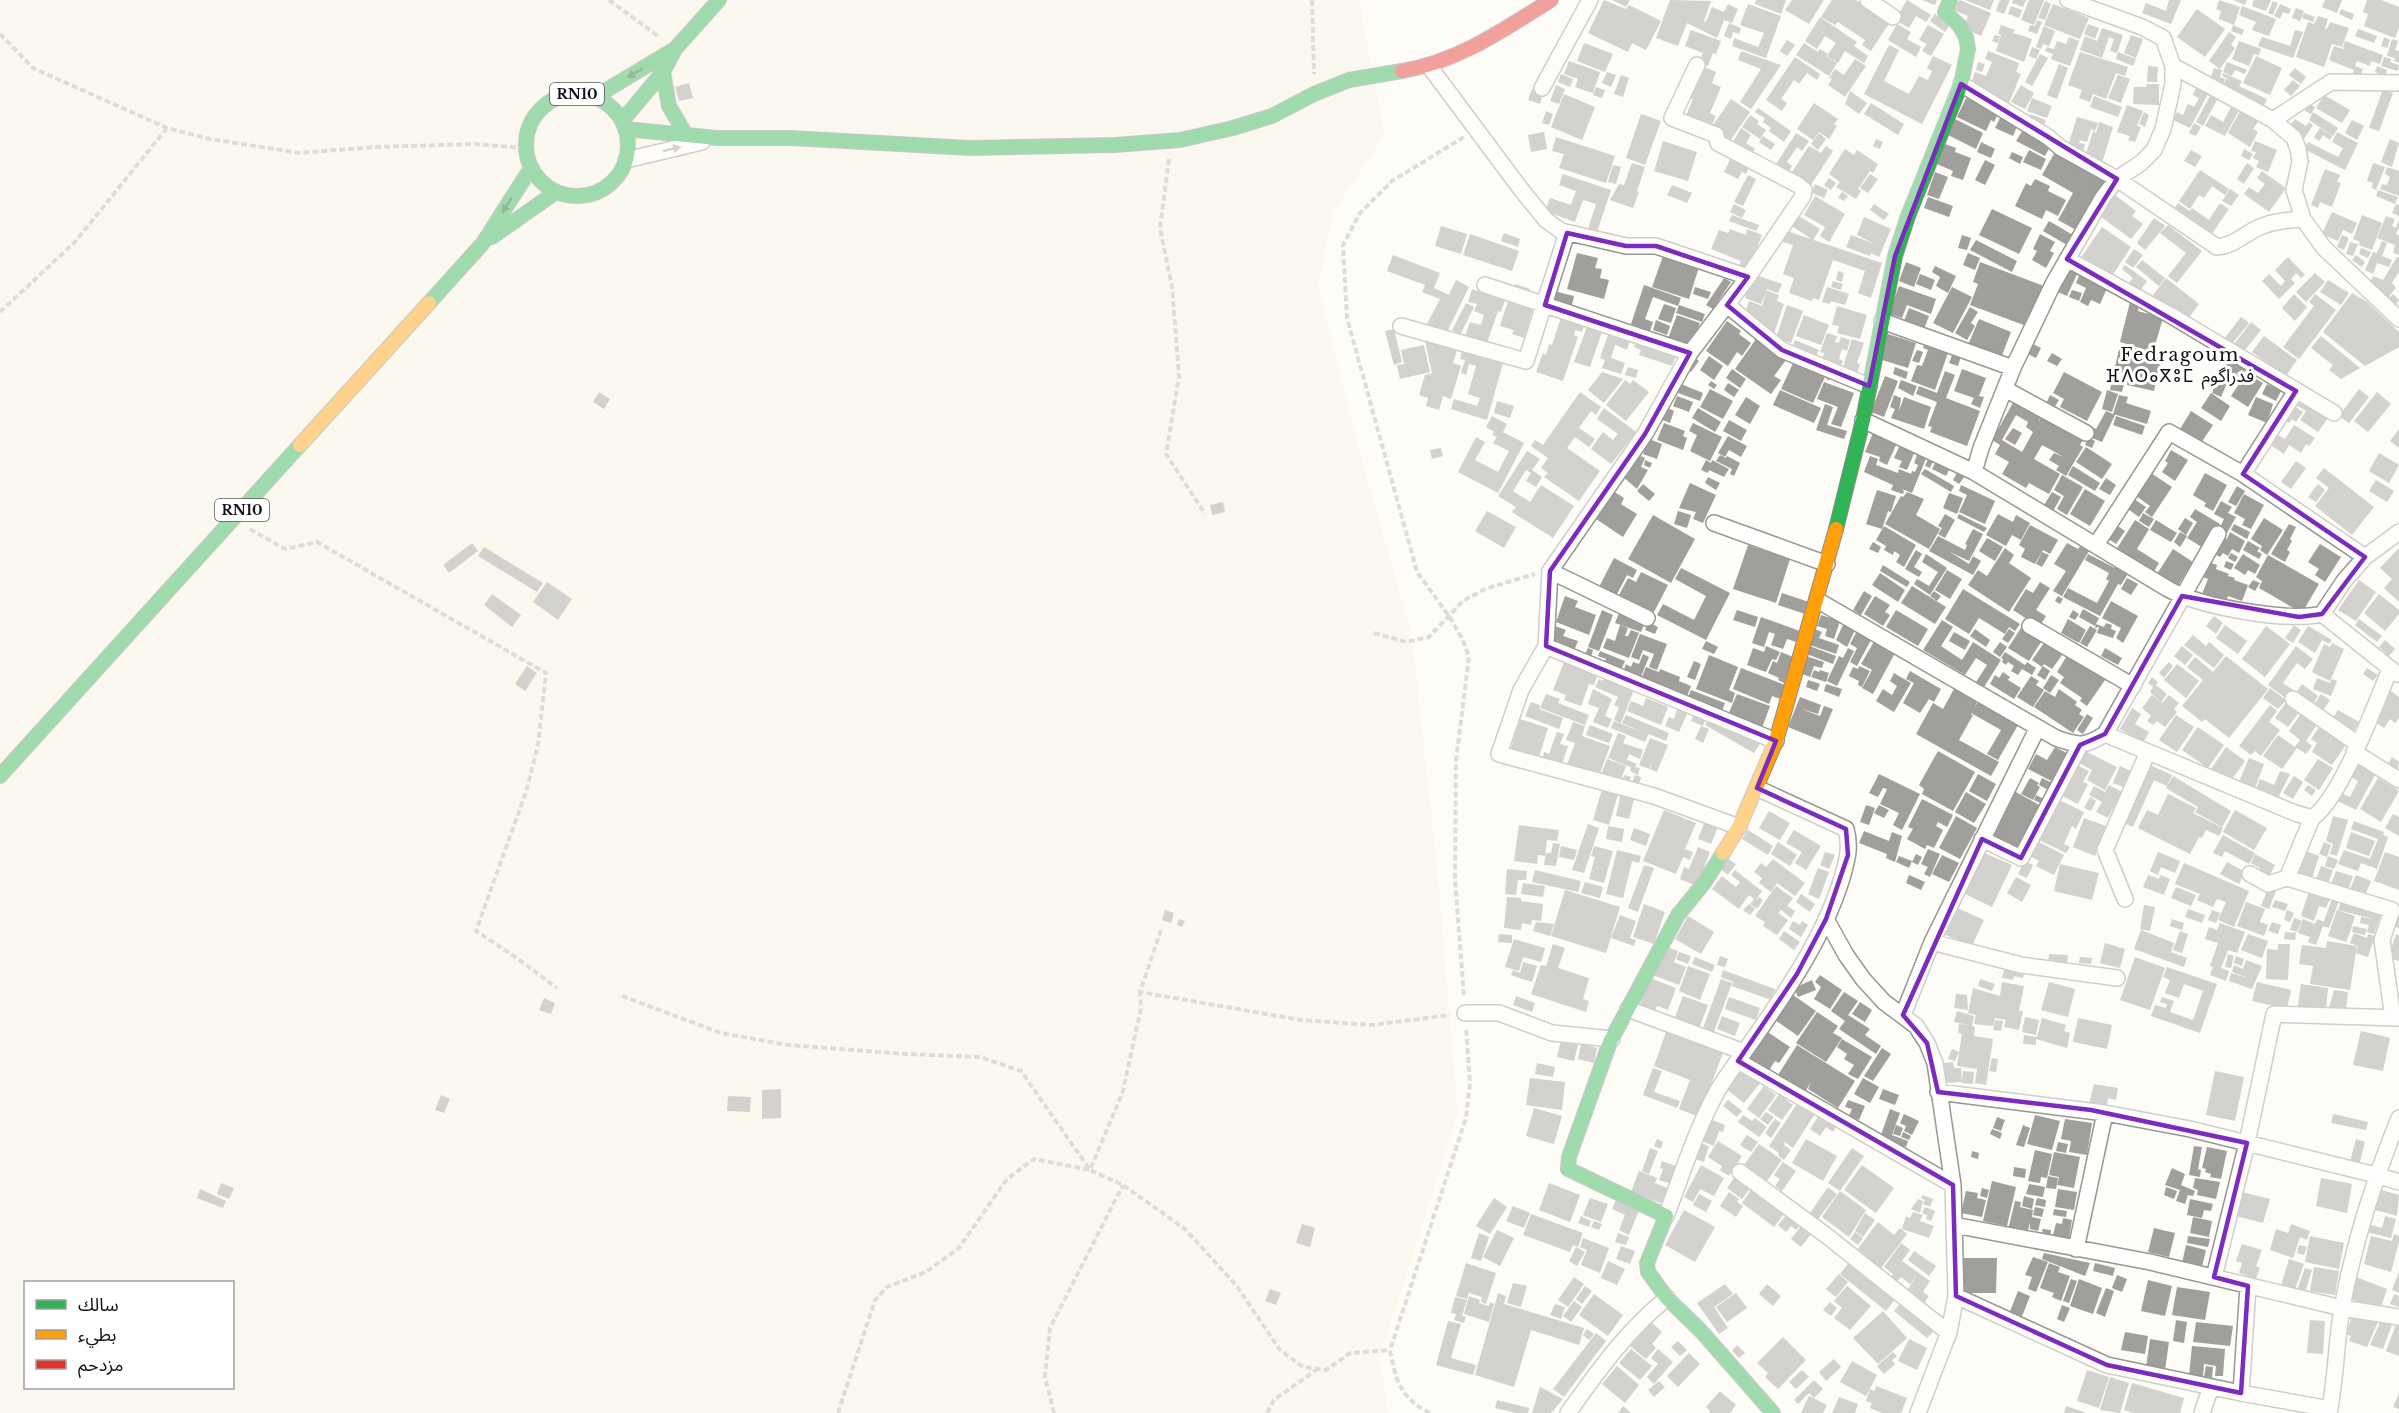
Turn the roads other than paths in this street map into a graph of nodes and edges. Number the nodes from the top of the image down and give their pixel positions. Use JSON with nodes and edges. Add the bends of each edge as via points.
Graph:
{"nodes":[{"id":1,"x":720,"y":0,"type":"edge"},
{"id":2,"x":1551,"y":0,"type":"edge"},
{"id":3,"x":1590,"y":0,"type":"edge"},
{"id":4,"x":1868,"y":0,"type":"edge"},
{"id":5,"x":1950,"y":0,"type":"edge"},
{"id":6,"x":2068,"y":0,"type":"edge"},
{"id":7,"x":1893,"y":17,"type":"dead end"},
{"id":8,"x":675,"y":49,"type":"junction"},
{"id":9,"x":1697,"y":65,"type":"dead end"},
{"id":10,"x":1429,"y":66,"type":"junction"},
{"id":11,"x":2173,"y":66,"type":"junction"},
{"id":12,"x":663,"y":72,"type":"junction"},
{"id":13,"x":2399,"y":83,"type":"edge"},
{"id":14,"x":1961,"y":84,"type":"junction"},
{"id":15,"x":1542,"y":88,"type":"dead end"},
{"id":16,"x":595,"y":97,"type":"junction"},
{"id":17,"x":2273,"y":120,"type":"junction"},
{"id":18,"x":624,"y":125,"type":"junction"},
{"id":19,"x":686,"y":135,"type":"junction"},
{"id":20,"x":717,"y":138,"type":"junction"},
{"id":21,"x":626,"y":160,"type":"junction"},
{"id":22,"x":531,"y":168,"type":"junction"},
{"id":23,"x":2116,"y":179,"type":"junction"},
{"id":24,"x":556,"y":192,"type":"junction"},
{"id":25,"x":2303,"y":219,"type":"junction"},
{"id":26,"x":1567,"y":233,"type":"junction"},
{"id":27,"x":483,"y":243,"type":"junction"},
{"id":28,"x":2067,"y":259,"type":"junction"},
{"id":29,"x":1748,"y":277,"type":"junction"},
{"id":30,"x":1485,"y":285,"type":"dead end"},
{"id":31,"x":1545,"y":305,"type":"junction"},
{"id":32,"x":1727,"y":305,"type":"junction"},
{"id":33,"x":2399,"y":319,"type":"edge"},
{"id":34,"x":1882,"y":321,"type":"junction"},
{"id":35,"x":1401,"y":326,"type":"dead end"},
{"id":36,"x":1690,"y":353,"type":"junction"},
{"id":37,"x":2013,"y":368,"type":"junction"},
{"id":38,"x":1869,"y":386,"type":"junction"},
{"id":39,"x":2005,"y":388,"type":"junction"},
{"id":40,"x":2296,"y":391,"type":"junction"},
{"id":41,"x":2334,"y":413,"type":"dead end"},
{"id":42,"x":1863,"y":420,"type":"junction"},
{"id":43,"x":2086,"y":433,"type":"dead end"},
{"id":44,"x":1974,"y":472,"type":"junction"},
{"id":45,"x":2243,"y":474,"type":"junction"},
{"id":46,"x":1714,"y":523,"type":"dead end"},
{"id":47,"x":2399,"y":532,"type":"edge"},
{"id":48,"x":2218,"y":534,"type":"dead end"},
{"id":49,"x":2096,"y":545,"type":"junction"},
{"id":50,"x":2365,"y":556,"type":"junction"},
{"id":51,"x":1827,"y":564,"type":"junction"},
{"id":52,"x":1550,"y":571,"type":"junction"},
{"id":53,"x":2182,"y":596,"type":"junction"},
{"id":54,"x":1817,"y":600,"type":"junction"},
{"id":55,"x":2322,"y":614,"type":"junction"},
{"id":56,"x":1647,"y":618,"type":"dead end"},
{"id":57,"x":2030,"y":626,"type":"dead end"},
{"id":58,"x":1546,"y":646,"type":"junction"},
{"id":59,"x":2395,"y":672,"type":"edge"},
{"id":60,"x":2133,"y":686,"type":"junction"},
{"id":61,"x":2293,"y":699,"type":"dead end"},
{"id":62,"x":2037,"y":729,"type":"junction"},
{"id":63,"x":2105,"y":734,"type":"junction"},
{"id":64,"x":1776,"y":741,"type":"junction"},
{"id":65,"x":2080,"y":745,"type":"junction"},
{"id":66,"x":2356,"y":748,"type":"junction"},
{"id":67,"x":2148,"y":752,"type":"junction"},
{"id":68,"x":0,"y":776,"type":"edge"},
{"id":69,"x":2399,"y":780,"type":"edge"},
{"id":70,"x":1757,"y":788,"type":"junction"},
{"id":71,"x":2312,"y":818,"type":"junction"},
{"id":72,"x":1739,"y":827,"type":"junction"},
{"id":73,"x":1982,"y":839,"type":"junction"},
{"id":74,"x":2250,"y":874,"type":"dead end"},
{"id":75,"x":2286,"y":878,"type":"junction"},
{"id":76,"x":2125,"y":898,"type":"dead end"},
{"id":77,"x":1826,"y":919,"type":"junction"},
{"id":78,"x":1932,"y":942,"type":"junction"},
{"id":79,"x":2117,"y":978,"type":"dead end"},
{"id":80,"x":1628,"y":1009,"type":"junction"},
{"id":81,"x":1466,"y":1013,"type":"road end"},
{"id":82,"x":1903,"y":1015,"type":"junction"},
{"id":83,"x":2396,"y":1018,"type":"edge"},
{"id":84,"x":1612,"y":1039,"type":"junction"},
{"id":85,"x":1741,"y":1056,"type":"junction"},
{"id":86,"x":1938,"y":1092,"type":"junction"},
{"id":87,"x":2105,"y":1113,"type":"junction"},
{"id":88,"x":2399,"y":1118,"type":"edge"},
{"id":89,"x":2247,"y":1143,"type":"junction"},
{"id":90,"x":1740,"y":1172,"type":"dead end"},
{"id":91,"x":2376,"y":1175,"type":"junction"},
{"id":92,"x":2399,"y":1182,"type":"edge"},
{"id":93,"x":1953,"y":1185,"type":"junction"},
{"id":94,"x":1666,"y":1216,"type":"junction"},
{"id":95,"x":1954,"y":1225,"type":"junction"},
{"id":96,"x":2076,"y":1249,"type":"junction"},
{"id":97,"x":2214,"y":1277,"type":"junction"},
{"id":98,"x":2248,"y":1286,"type":"junction"},
{"id":99,"x":1956,"y":1296,"type":"junction"},
{"id":100,"x":1667,"y":1298,"type":"junction"},
{"id":101,"x":2343,"y":1308,"type":"junction"},
{"id":102,"x":2399,"y":1317,"type":"edge"},
{"id":103,"x":1949,"y":1333,"type":"junction"},
{"id":104,"x":2211,"y":1387,"type":"junction"},
{"id":105,"x":2241,"y":1394,"type":"junction"},
{"id":106,"x":2329,"y":1411,"type":"edge"},
{"id":107,"x":1568,"y":1413,"type":"edge"},
{"id":108,"x":1773,"y":1413,"type":"edge"},
{"id":109,"x":1918,"y":1413,"type":"edge"},
{"id":110,"x":2202,"y":1413,"type":"edge"}],
"edges":[{"from":1,"to":8,"type":"street","number":"RN10"},
{"from":2,"to":10,"type":"street","via":[[1488,40]]},
{"from":3,"to":15,"type":"street"},
{"from":4,"to":7,"type":"street"},
{"from":5,"to":14,"type":"street","via":[[1946,12],[1959,25],[1968,49]]},
{"from":6,"to":11,"type":"street","via":[[2163,38]]},
{"from":8,"to":12,"type":"street","number":"RN10"},
{"from":8,"to":16,"type":"street","number":"RN10","one_way":true},
{"from":9,"to":29,"type":"street","via":[[1672,118],[1716,135],[1718,143],[1804,190]]},
{"from":10,"to":20,"type":"street","via":[[1358,78],[1314,94],[1272,116],[1172,140],[970,148]]},
{"from":10,"to":26,"type":"street","via":[[1546,220]]},
{"from":11,"to":17,"type":"street"},
{"from":11,"to":23,"type":"street","via":[[2166,118],[2154,150],[2141,164]]},
{"from":12,"to":18,"type":"street","number":"RN10"},
{"from":12,"to":19,"type":"street","via":[[665,96]]},
{"from":13,"to":17,"type":"street","via":[[2331,82]]},
{"from":14,"to":23,"type":"street"},
{"from":14,"to":34,"type":"street","via":[[1908,216]]},
{"from":16,"to":18,"type":"street","number":"RN10","via":[[611,107]]},
{"from":16,"to":22,"type":"street","number":"RN10","via":[[575,94],[555,99],[539,111],[529,128],[526,148]]},
{"from":17,"to":25,"type":"street","via":[[2294,138],[2298,149],[2300,162],[2294,190]]},
{"from":18,"to":19,"type":"street"},
{"from":18,"to":21,"type":"street"},
{"from":19,"to":20,"type":"street"},
{"from":21,"to":20,"type":"street","one_way":true},
{"from":21,"to":24,"type":"street","via":[[615,179],[598,192],[577,197]]},
{"from":22,"to":24,"type":"street","via":[[541,182]]},
{"from":22,"to":27,"type":"street","number":"RN10","one_way":true},
{"from":23,"to":25,"type":"street","via":[[2217,247],[2226,247],[2260,227]]},
{"from":23,"to":28,"type":"street"},
{"from":24,"to":27,"type":"street","number":"RN10"},
{"from":25,"to":33,"type":"street","via":[[2324,248]]},
{"from":26,"to":29,"type":"street","via":[[1626,246],[1656,246]]},
{"from":26,"to":31,"type":"street"},
{"from":27,"to":68,"type":"street","number":"RN10"},
{"from":28,"to":37,"type":"street"},
{"from":28,"to":40,"type":"street"},
{"from":29,"to":32,"type":"street"},
{"from":30,"to":31,"type":"street"},
{"from":31,"to":35,"type":"street","via":[[1526,362]]},
{"from":31,"to":36,"type":"street"},
{"from":32,"to":36,"type":"street"},
{"from":32,"to":38,"type":"street","via":[[1782,350]]},
{"from":34,"to":37,"type":"street"},
{"from":34,"to":38,"type":"street"},
{"from":36,"to":52,"type":"street","via":[[1645,434]]},
{"from":37,"to":39,"type":"street"},
{"from":38,"to":42,"type":"street"},
{"from":39,"to":43,"type":"street"},
{"from":39,"to":44,"type":"street"},
{"from":40,"to":41,"type":"street"},
{"from":40,"to":45,"type":"street"},
{"from":42,"to":44,"type":"street"},
{"from":42,"to":51,"type":"street"},
{"from":44,"to":49,"type":"street"},
{"from":45,"to":49,"type":"street","via":[[2169,432]]},
{"from":45,"to":50,"type":"street"},
{"from":46,"to":51,"type":"street"},
{"from":47,"to":50,"type":"street"},
{"from":48,"to":53,"type":"street"},
{"from":49,"to":53,"type":"street"},
{"from":50,"to":55,"type":"street"},
{"from":51,"to":54,"type":"street"},
{"from":52,"to":56,"type":"street"},
{"from":52,"to":58,"type":"street"},
{"from":53,"to":55,"type":"street","via":[[2204,604],[2299,617]]},
{"from":53,"to":60,"type":"street"},
{"from":54,"to":62,"type":"street"},
{"from":54,"to":64,"type":"street"},
{"from":55,"to":59,"type":"street"},
{"from":57,"to":60,"type":"street"},
{"from":58,"to":64,"type":"street"},
{"from":58,"to":72,"type":"street","via":[[1521,690],[1499,754],[1654,796]]},
{"from":59,"to":66,"type":"street"},
{"from":60,"to":63,"type":"street"},
{"from":61,"to":66,"type":"street"},
{"from":62,"to":65,"type":"street"},
{"from":62,"to":73,"type":"street"},
{"from":63,"to":65,"type":"street"},
{"from":63,"to":67,"type":"street"},
{"from":64,"to":70,"type":"street"},
{"from":65,"to":73,"type":"street","via":[[2021,858]]},
{"from":66,"to":69,"type":"street"},
{"from":66,"to":71,"type":"street","via":[[2328,802]]},
{"from":67,"to":71,"type":"street"},
{"from":67,"to":76,"type":"street","via":[[2105,850]]},
{"from":70,"to":72,"type":"street"},
{"from":70,"to":77,"type":"street","via":[[1846,829],[1848,855]]},
{"from":71,"to":75,"type":"street"},
{"from":72,"to":80,"type":"street","via":[[1704,883],[1678,915]]},
{"from":73,"to":78,"type":"street"},
{"from":74,"to":75,"type":"street","via":[[2268,884]]},
{"from":75,"to":83,"type":"street","via":[[2392,910],[2382,940]]},
{"from":77,"to":82,"type":"street","via":[[1863,979],[1884,1002]]},
{"from":77,"to":85,"type":"street","via":[[1797,974]]},
{"from":78,"to":79,"type":"street","via":[[2021,965]]},
{"from":78,"to":82,"type":"street"},
{"from":80,"to":84,"type":"street"},
{"from":80,"to":85,"type":"street"},
{"from":81,"to":84,"type":"street","via":[[1499,1013],[1552,1032]]},
{"from":82,"to":86,"type":"street","via":[[1927,1043],[1935,1063]]},
{"from":83,"to":89,"type":"street","via":[[2274,1014]]},
{"from":84,"to":94,"type":"street","via":[[1569,1157],[1569,1169]]},
{"from":85,"to":93,"type":"street"},
{"from":85,"to":94,"type":"street","via":[[1718,1089]]},
{"from":86,"to":87,"type":"street"},
{"from":86,"to":93,"type":"street"},
{"from":87,"to":89,"type":"street"},
{"from":87,"to":96,"type":"street"},
{"from":88,"to":91,"type":"street"},
{"from":89,"to":91,"type":"street"},
{"from":89,"to":97,"type":"street"},
{"from":90,"to":103,"type":"street"},
{"from":91,"to":92,"type":"street"},
{"from":91,"to":101,"type":"street"},
{"from":93,"to":95,"type":"street"},
{"from":94,"to":100,"type":"street","via":[[1647,1263],[1648,1272]]},
{"from":95,"to":96,"type":"street"},
{"from":95,"to":99,"type":"street"},
{"from":96,"to":97,"type":"street"},
{"from":97,"to":98,"type":"street"},
{"from":98,"to":101,"type":"street"},
{"from":98,"to":105,"type":"street"},
{"from":99,"to":103,"type":"street"},
{"from":99,"to":104,"type":"street","via":[[2107,1365]]},
{"from":100,"to":107,"type":"street","via":[[1615,1349]]},
{"from":100,"to":108,"type":"street"},
{"from":101,"to":102,"type":"street"},
{"from":101,"to":106,"type":"street"},
{"from":103,"to":109,"type":"street"},
{"from":104,"to":105,"type":"street"},
{"from":104,"to":110,"type":"street"},
{"from":105,"to":106,"type":"street"}]}
